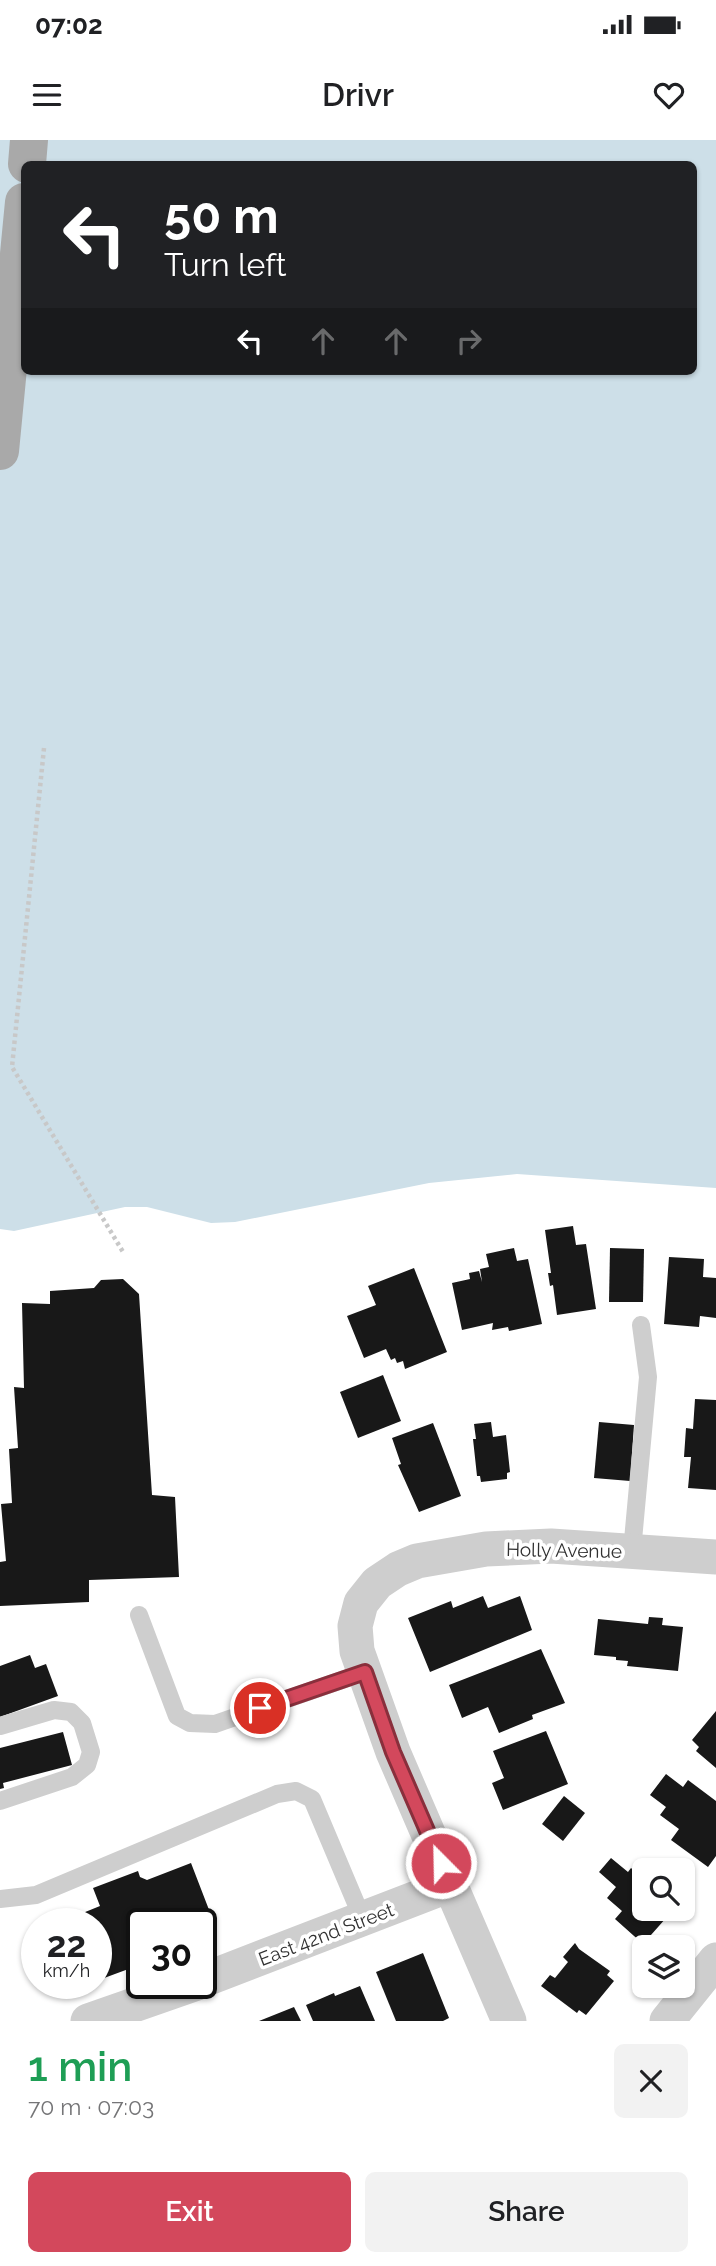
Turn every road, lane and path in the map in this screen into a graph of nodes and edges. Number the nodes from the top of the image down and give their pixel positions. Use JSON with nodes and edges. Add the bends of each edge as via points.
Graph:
{"nodes":[{"id":1,"x":29,"y":140,"type":"edge"},
{"id":2,"x":27,"y":161,"type":"edge"},
{"id":3,"x":21,"y":233,"type":"edge"},
{"id":4,"x":0,"y":452,"type":"edge"},
{"id":5,"x":44,"y":748,"type":"dead end"},
{"id":6,"x":123,"y":1252,"type":"dead end"},
{"id":7,"x":641,"y":1325,"type":"dead end"},
{"id":8,"x":632,"y":1551,"type":"junction"},
{"id":9,"x":716,"y":1557,"type":"edge"},
{"id":10,"x":139,"y":1615,"type":"dead end"},
{"id":11,"x":365,"y":1672,"type":"junction"},
{"id":12,"x":0,"y":1726,"type":"edge"},
{"id":13,"x":0,"y":1801,"type":"edge"},
{"id":14,"x":450,"y":1885,"type":"junction"},
{"id":15,"x":0,"y":1899,"type":"edge"},
{"id":16,"x":363,"y":1920,"type":"junction"},
{"id":17,"x":716,"y":1960,"type":"edge"},
{"id":18,"x":217,"y":1975,"type":"edge"},
{"id":19,"x":151,"y":1999,"type":"edge"},
{"id":20,"x":88,"y":2021,"type":"edge"},
{"id":21,"x":509,"y":2021,"type":"edge"},
{"id":22,"x":667,"y":2021,"type":"edge"}],
"edges":[{"from":1,"to":2,"type":"main road"},
{"from":3,"to":4,"type":"main road"},
{"from":5,"to":6,"type":"path","via":[[12,1067]]},
{"from":7,"to":8,"type":"lane","via":[[648,1377]]},
{"from":8,"to":9,"type":"street","name":"Holly Avenue"},
{"from":8,"to":11,"type":"street","name":"Holly Avenue","via":[[551,1546],[486,1549],[417,1561],[398,1569],[377,1583],[361,1603],[355,1626]]},
{"from":10,"to":11,"type":"lane","via":[[177,1716],[190,1723],[215,1724]]},
{"from":11,"to":14,"type":"street","via":[[393,1752]]},
{"from":12,"to":13,"type":"lane","via":[[54,1710],[71,1712],[82,1723],[91,1752],[87,1765],[72,1777]]},
{"from":14,"to":16,"type":"street","name":"East 42nd Street"},
{"from":14,"to":21,"type":"street"},
{"from":15,"to":16,"type":"lane","via":[[36,1895],[277,1794],[296,1791],[312,1799]]},
{"from":16,"to":18,"type":"street","name":"East 42nd Street"},
{"from":17,"to":22,"type":"street"},
{"from":19,"to":20,"type":"street","name":"East 42nd Street"}]}
